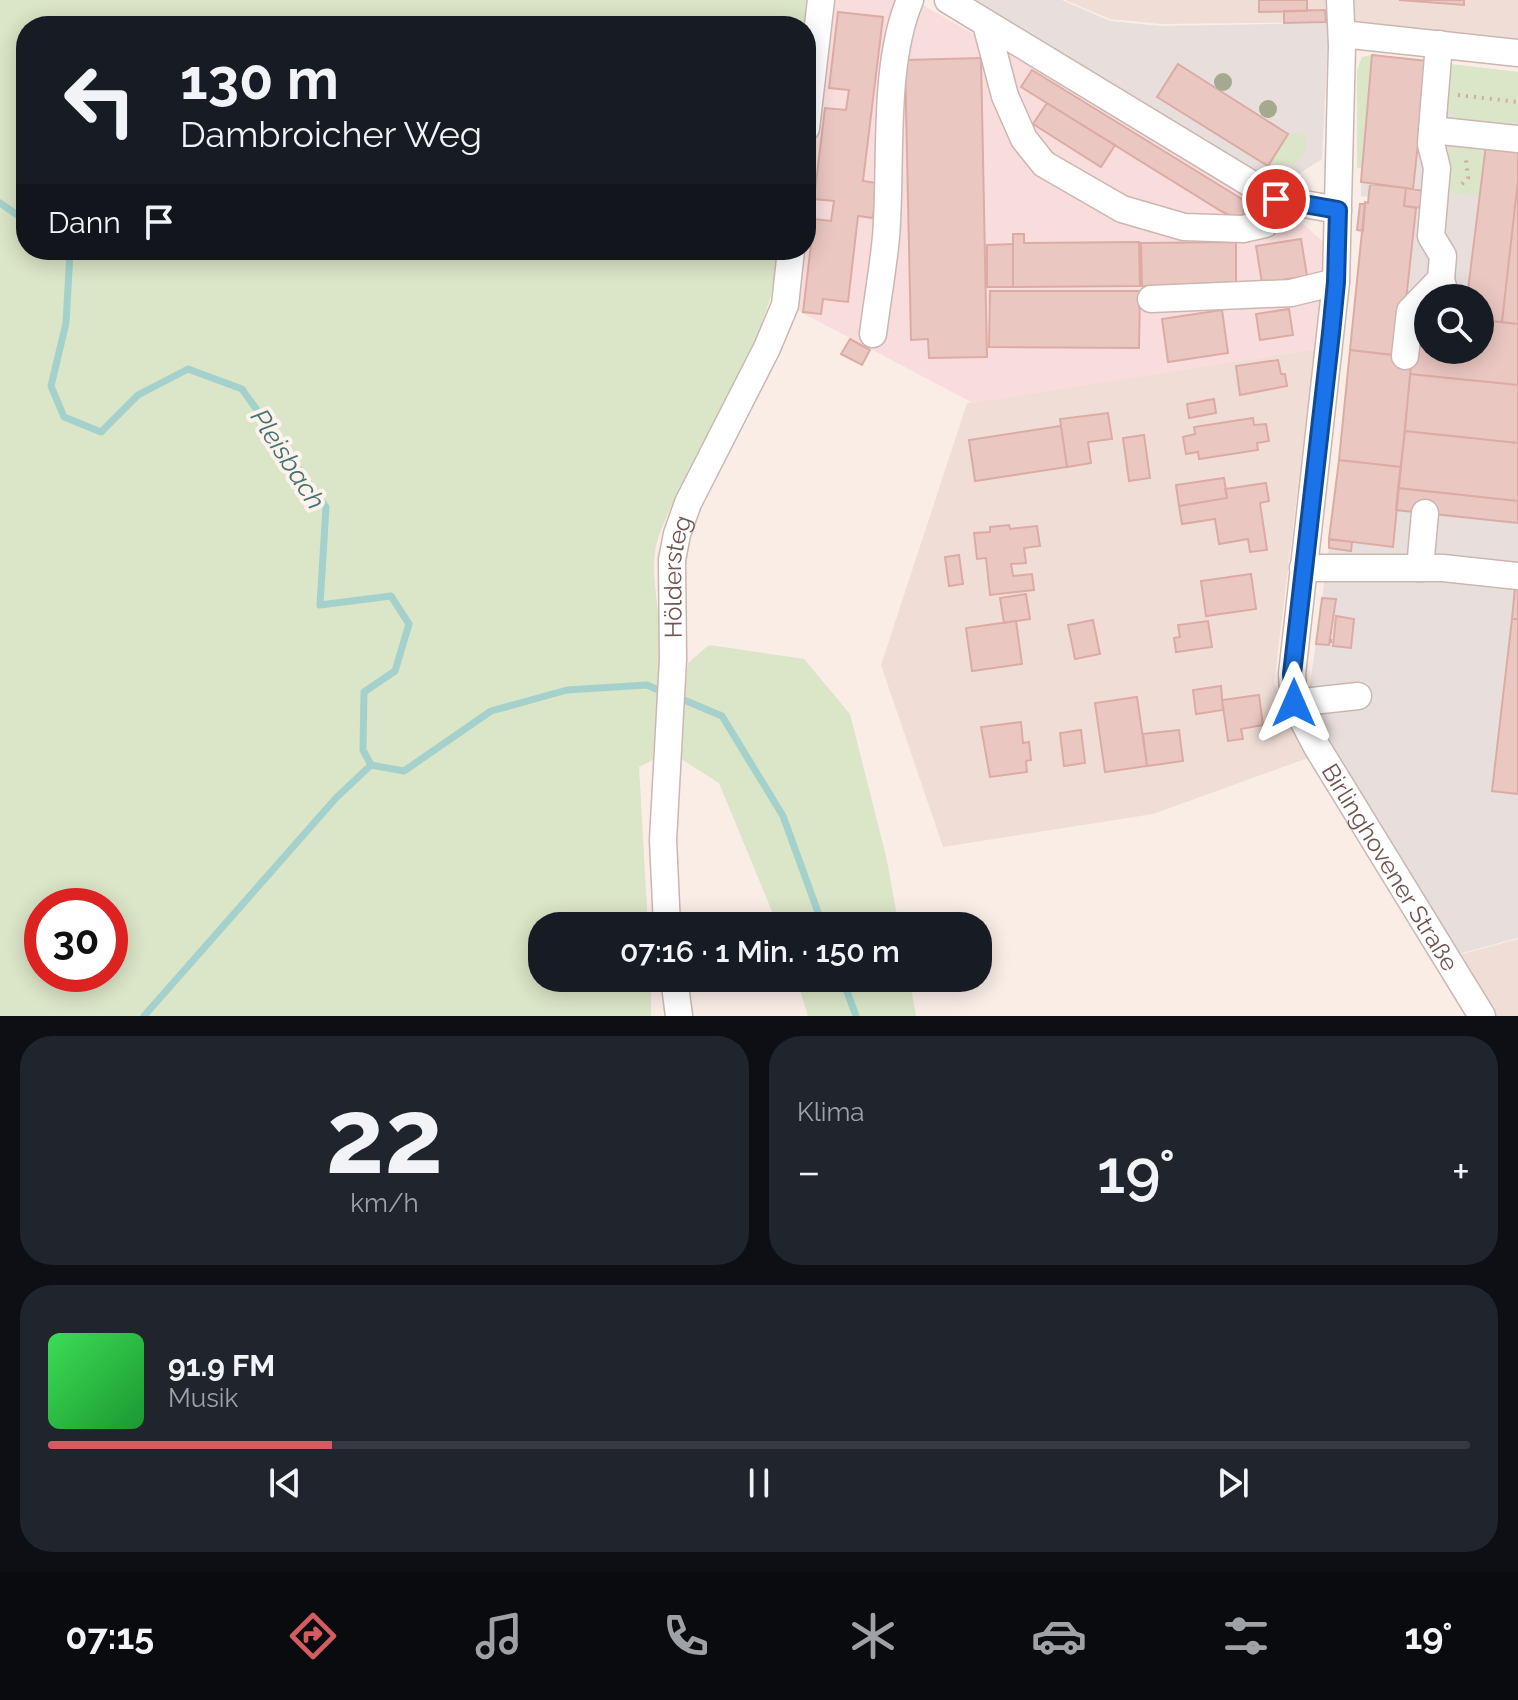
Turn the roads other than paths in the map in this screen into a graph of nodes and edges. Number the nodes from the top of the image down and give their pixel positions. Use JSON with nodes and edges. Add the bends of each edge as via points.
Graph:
{"nodes":[{"id":1,"x":821,"y":0,"type":"edge"},
{"id":2,"x":910,"y":0,"type":"edge"},
{"id":3,"x":948,"y":0,"type":"edge"},
{"id":4,"x":1340,"y":0,"type":"edge"},
{"id":5,"x":986,"y":24,"type":"junction"},
{"id":6,"x":1342,"y":34,"type":"junction"},
{"id":7,"x":816,"y":43,"type":"edge"},
{"id":8,"x":1439,"y":44,"type":"junction"},
{"id":9,"x":1518,"y":53,"type":"edge"},
{"id":10,"x":1432,"y":130,"type":"junction"},
{"id":11,"x":1518,"y":139,"type":"edge"},
{"id":12,"x":1276,"y":199,"type":"junction"},
{"id":13,"x":1338,"y":210,"type":"junction"},
{"id":14,"x":790,"y":260,"type":"edge"},
{"id":15,"x":1336,"y":282,"type":"junction"},
{"id":16,"x":1444,"y":284,"type":"edge"},
{"id":17,"x":1151,"y":299,"type":"dead end"},
{"id":18,"x":1414,"y":308,"type":"edge"},
{"id":19,"x":873,"y":334,"type":"dead end"},
{"id":20,"x":1405,"y":356,"type":"dead end"},
{"id":21,"x":1425,"y":513,"type":"dead end"},
{"id":22,"x":1303,"y":568,"type":"junction"},
{"id":23,"x":1420,"y":568,"type":"junction"},
{"id":24,"x":1518,"y":576,"type":"edge"},
{"id":25,"x":1358,"y":696,"type":"dead end"},
{"id":26,"x":1294,"y":703,"type":"junction"},
{"id":27,"x":666,"y":912,"type":"edge"},
{"id":28,"x":676,"y":992,"type":"edge"},
{"id":29,"x":679,"y":1016,"type":"edge"},
{"id":30,"x":1482,"y":1016,"type":"edge"}],
"edges":[{"from":1,"to":7,"type":"street"},
{"from":2,"to":19,"type":"street","via":[[893,83],[886,236]]},
{"from":3,"to":5,"type":"street"},
{"from":4,"to":6,"type":"street","name":"Birlinghovener Straße"},
{"from":5,"to":12,"type":"street"},
{"from":5,"to":12,"type":"street","via":[[1005,96],[1024,139],[1044,164],[1122,209],[1184,227],[1243,229],[1265,224]]},
{"from":6,"to":8,"type":"street"},
{"from":6,"to":13,"type":"street","name":"Birlinghovener Straße"},
{"from":8,"to":9,"type":"street"},
{"from":8,"to":10,"type":"street"},
{"from":10,"to":11,"type":"street"},
{"from":10,"to":16,"type":"street","via":[[1437,168],[1431,236],[1443,256]]},
{"from":12,"to":13,"type":"street"},
{"from":13,"to":15,"type":"street","name":"Birlinghovener Straße"},
{"from":14,"to":27,"type":"street","name":"Höldersteg","via":[[785,305],[688,503],[672,560],[673,659],[663,840]]},
{"from":15,"to":17,"type":"street","via":[[1291,293]]},
{"from":15,"to":22,"type":"street","name":"Birlinghovener Straße"},
{"from":18,"to":20,"type":"street"},
{"from":21,"to":23,"type":"street"},
{"from":22,"to":23,"type":"street"},
{"from":22,"to":26,"type":"street","name":"Birlinghovener Straße"},
{"from":23,"to":24,"type":"street"},
{"from":25,"to":26,"type":"street"},
{"from":26,"to":30,"type":"street","name":"Birlinghovener Straße"},
{"from":28,"to":29,"type":"street"}]}
